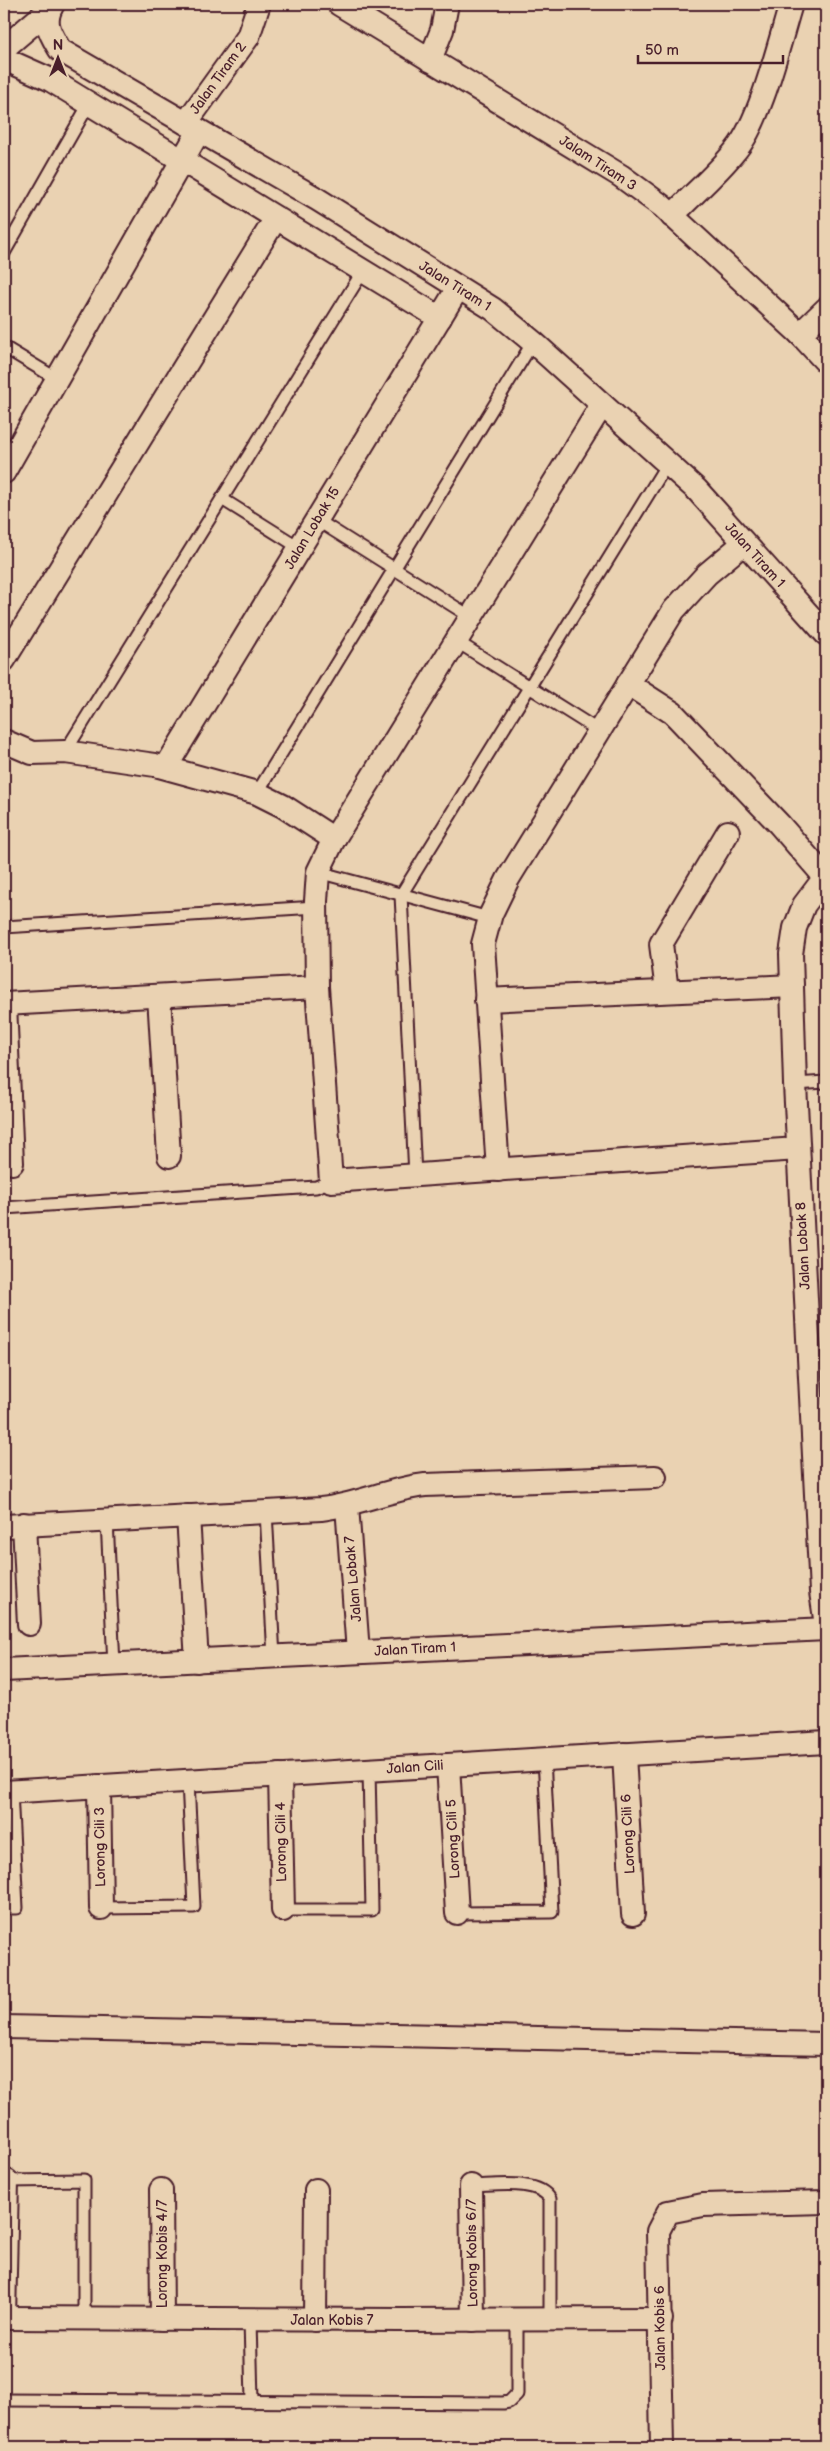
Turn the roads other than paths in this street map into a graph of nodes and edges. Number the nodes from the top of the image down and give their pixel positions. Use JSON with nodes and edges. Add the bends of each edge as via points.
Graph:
{"nodes":[{"id":1,"x":259,"y":4,"type":"edge"},
{"id":2,"x":339,"y":4,"type":"edge"},
{"id":3,"x":447,"y":4,"type":"edge"},
{"id":4,"x":791,"y":4,"type":"edge"},
{"id":5,"x":51,"y":7,"type":"edge"},
{"id":6,"x":4,"y":48,"type":"edge"},
{"id":7,"x":4,"y":59,"type":"edge"},
{"id":8,"x":430,"y":60,"type":"junction"},
{"id":9,"x":89,"y":104,"type":"junction"},
{"id":10,"x":193,"y":127,"type":"junction"},
{"id":11,"x":183,"y":161,"type":"junction"},
{"id":12,"x":672,"y":216,"type":"junction"},
{"id":13,"x":276,"y":218,"type":"junction"},
{"id":14,"x":4,"y":253,"type":"edge"},
{"id":15,"x":363,"y":271,"type":"junction"},
{"id":16,"x":458,"y":288,"type":"junction"},
{"id":17,"x":826,"y":309,"type":"edge"},
{"id":18,"x":440,"y":318,"type":"junction"},
{"id":19,"x":800,"y":334,"type":"junction"},
{"id":20,"x":533,"y":342,"type":"junction"},
{"id":21,"x":4,"y":347,"type":"edge"},
{"id":22,"x":826,"y":362,"type":"edge"},
{"id":23,"x":57,"y":379,"type":"junction"},
{"id":24,"x":602,"y":405,"type":"junction"},
{"id":25,"x":667,"y":464,"type":"junction"},
{"id":26,"x":4,"y":472,"type":"edge"},
{"id":27,"x":222,"y":500,"type":"junction"},
{"id":28,"x":317,"y":520,"type":"junction"},
{"id":29,"x":744,"y":543,"type":"junction"},
{"id":30,"x":300,"y":548,"type":"junction"},
{"id":31,"x":396,"y":569,"type":"junction"},
{"id":32,"x":471,"y":617,"type":"junction"},
{"id":33,"x":826,"y":634,"type":"edge"},
{"id":34,"x":456,"y":641,"type":"junction"},
{"id":35,"x":4,"y":660,"type":"edge"},
{"id":36,"x":628,"y":684,"type":"junction"},
{"id":37,"x":528,"y":687,"type":"junction"},
{"id":38,"x":599,"y":731,"type":"junction"},
{"id":39,"x":4,"y":741,"type":"edge"},
{"id":40,"x":65,"y":752,"type":"junction"},
{"id":41,"x":166,"y":768,"type":"junction"},
{"id":42,"x":257,"y":793,"type":"junction"},
{"id":43,"x":728,"y":832,"type":"dead end"},
{"id":44,"x":334,"y":839,"type":"junction"},
{"id":45,"x":318,"y":872,"type":"junction"},
{"id":46,"x":826,"y":877,"type":"edge"},
{"id":47,"x":401,"y":894,"type":"junction"},
{"id":48,"x":316,"y":907,"type":"junction"},
{"id":49,"x":489,"y":918,"type":"junction"},
{"id":50,"x":4,"y":927,"type":"edge"},
{"id":51,"x":792,"y":986,"type":"junction"},
{"id":52,"x":317,"y":987,"type":"junction"},
{"id":53,"x":667,"y":991,"type":"junction"},
{"id":54,"x":158,"y":996,"type":"junction"},
{"id":55,"x":486,"y":1000,"type":"junction"},
{"id":56,"x":4,"y":1004,"type":"edge"},
{"id":57,"x":826,"y":1082,"type":"edge"},
{"id":58,"x":795,"y":1084,"type":"junction"},
{"id":59,"x":798,"y":1149,"type":"junction"},
{"id":60,"x":169,"y":1156,"type":"dead end"},
{"id":61,"x":12,"y":1163,"type":"dead end"},
{"id":62,"x":498,"y":1170,"type":"junction"},
{"id":63,"x":414,"y":1175,"type":"junction"},
{"id":64,"x":331,"y":1181,"type":"junction"},
{"id":65,"x":4,"y":1208,"type":"edge"},
{"id":66,"x":816,"y":1304,"type":"edge"},
{"id":67,"x":820,"y":1455,"type":"edge"},
{"id":68,"x":655,"y":1477,"type":"dead end"},
{"id":69,"x":347,"y":1506,"type":"junction"},
{"id":70,"x":266,"y":1512,"type":"junction"},
{"id":71,"x":188,"y":1516,"type":"junction"},
{"id":72,"x":107,"y":1520,"type":"junction"},
{"id":73,"x":14,"y":1525,"type":"edge"},
{"id":74,"x":29,"y":1624,"type":"dead end"},
{"id":75,"x":826,"y":1624,"type":"edge"},
{"id":76,"x":826,"y":1629,"type":"edge"},
{"id":77,"x":358,"y":1652,"type":"junction"},
{"id":78,"x":274,"y":1657,"type":"junction"},
{"id":79,"x":197,"y":1661,"type":"junction"},
{"id":80,"x":114,"y":1665,"type":"junction"},
{"id":81,"x":4,"y":1670,"type":"edge"},
{"id":82,"x":826,"y":1742,"type":"edge"},
{"id":83,"x":624,"y":1754,"type":"junction"},
{"id":84,"x":544,"y":1758,"type":"junction"},
{"id":85,"x":448,"y":1764,"type":"junction"},
{"id":86,"x":369,"y":1770,"type":"junction"},
{"id":87,"x":280,"y":1775,"type":"junction"},
{"id":88,"x":188,"y":1781,"type":"junction"},
{"id":89,"x":99,"y":1786,"type":"junction"},
{"id":90,"x":8,"y":1791,"type":"edge"},
{"id":91,"x":4,"y":1908,"type":"edge"},
{"id":92,"x":101,"y":1908,"type":"joint"},
{"id":93,"x":283,"y":1910,"type":"joint"},
{"id":94,"x":457,"y":1912,"type":"joint"},
{"id":95,"x":633,"y":1914,"type":"dead end"},
{"id":96,"x":4,"y":2027,"type":"edge"},
{"id":97,"x":826,"y":2044,"type":"edge"},
{"id":98,"x":7,"y":2180,"type":"joint"},
{"id":99,"x":471,"y":2186,"type":"joint"},
{"id":100,"x":162,"y":2190,"type":"dead end"},
{"id":101,"x":316,"y":2190,"type":"dead end"},
{"id":102,"x":826,"y":2202,"type":"edge"},
{"id":103,"x":4,"y":2318,"type":"edge"},
{"id":104,"x":84,"y":2318,"type":"junction"},
{"id":105,"x":162,"y":2318,"type":"junction"},
{"id":106,"x":250,"y":2319,"type":"junction"},
{"id":107,"x":661,"y":2319,"type":"junction"},
{"id":108,"x":315,"y":2320,"type":"junction"},
{"id":109,"x":473,"y":2320,"type":"junction"},
{"id":110,"x":517,"y":2320,"type":"junction"},
{"id":111,"x":550,"y":2320,"type":"junction"},
{"id":112,"x":4,"y":2400,"type":"edge"},
{"id":113,"x":252,"y":2402,"type":"junction"},
{"id":114,"x":662,"y":2447,"type":"edge"}],
"edges":[{"from":1,"to":10,"type":"street","name":"Jalan Tiram 2","via":[[248,37]]},
{"from":2,"to":8,"type":"street","name":"Jalam Tiram 3"},
{"from":3,"to":8,"type":"street","via":[[442,30]]},
{"from":4,"to":12,"type":"street","via":[[748,131],[737,150]]},
{"from":5,"to":6,"type":"street"},
{"from":5,"to":10,"type":"street","name":"Jalan Tiram 1","via":[[47,28],[60,50]]},
{"from":7,"to":9,"type":"street","via":[[49,79]]},
{"from":8,"to":12,"type":"street","name":"Jalam Tiram 3","via":[[621,176]]},
{"from":9,"to":11,"type":"street"},
{"from":9,"to":14,"type":"lane"},
{"from":10,"to":11,"type":"street","name":"Jalan Tiram 2"},
{"from":10,"to":16,"type":"street","name":"Jalan Tiram 1","via":[[317,199]]},
{"from":11,"to":13,"type":"street"},
{"from":11,"to":23,"type":"street","name":"Jalan Tiram 2"},
{"from":12,"to":19,"type":"street","name":"Jalam Tiram 3"},
{"from":13,"to":15,"type":"street"},
{"from":13,"to":35,"type":"street"},
{"from":15,"to":18,"type":"street"},
{"from":15,"to":27,"type":"lane"},
{"from":16,"to":18,"type":"street","name":"Jalan Lobak 15"},
{"from":16,"to":20,"type":"street","name":"Jalan Tiram 1","via":[[493,309]]},
{"from":17,"to":19,"type":"street"},
{"from":18,"to":28,"type":"street","name":"Jalan Lobak 15"},
{"from":19,"to":22,"type":"street","name":"Jalam Tiram 3"},
{"from":20,"to":24,"type":"street","name":"Jalan Tiram 1"},
{"from":20,"to":31,"type":"lane"},
{"from":21,"to":23,"type":"lane"},
{"from":23,"to":26,"type":"street","name":"Jalan Tiram 2"},
{"from":24,"to":25,"type":"street","name":"Jalan Tiram 1"},
{"from":24,"to":32,"type":"street"},
{"from":25,"to":29,"type":"street","name":"Jalan Tiram 1","via":[[697,490]]},
{"from":25,"to":37,"type":"lane"},
{"from":27,"to":30,"type":"lane"},
{"from":27,"to":40,"type":"lane"},
{"from":28,"to":30,"type":"street","name":"Jalan Lobak 15"},
{"from":28,"to":31,"type":"lane"},
{"from":29,"to":33,"type":"street","name":"Jalan Tiram 1"},
{"from":29,"to":36,"type":"street","via":[[707,574],[674,610]]},
{"from":30,"to":41,"type":"street","name":"Jalan Lobak 15"},
{"from":31,"to":32,"type":"lane"},
{"from":31,"to":42,"type":"lane"},
{"from":32,"to":34,"type":"street"},
{"from":34,"to":37,"type":"lane"},
{"from":34,"to":44,"type":"street"},
{"from":36,"to":38,"type":"street"},
{"from":36,"to":46,"type":"street","via":[[673,713]]},
{"from":37,"to":38,"type":"lane"},
{"from":37,"to":47,"type":"lane"},
{"from":38,"to":49,"type":"street","via":[[508,879]]},
{"from":39,"to":40,"type":"street","via":[[32,753]]},
{"from":40,"to":41,"type":"street"},
{"from":41,"to":42,"type":"street"},
{"from":42,"to":44,"type":"street"},
{"from":43,"to":53,"type":"street","via":[[661,944]]},
{"from":44,"to":45,"type":"street"},
{"from":45,"to":47,"type":"lane"},
{"from":45,"to":48,"type":"street"},
{"from":46,"to":51,"type":"street","name":"Jalan Lobak 8","via":[[804,904],[795,928]]},
{"from":47,"to":49,"type":"lane"},
{"from":47,"to":63,"type":"lane"},
{"from":48,"to":50,"type":"lane"},
{"from":48,"to":52,"type":"street"},
{"from":49,"to":55,"type":"street","via":[[483,944]]},
{"from":51,"to":53,"type":"street"},
{"from":51,"to":58,"type":"street","name":"Jalan Lobak 8"},
{"from":52,"to":54,"type":"street"},
{"from":52,"to":64,"type":"street"},
{"from":53,"to":55,"type":"street"},
{"from":54,"to":56,"type":"street"},
{"from":54,"to":60,"type":"street"},
{"from":55,"to":62,"type":"street"},
{"from":56,"to":61,"type":"street"},
{"from":57,"to":58,"type":"lane"},
{"from":58,"to":59,"type":"street","name":"Jalan Lobak 8"},
{"from":59,"to":62,"type":"street"},
{"from":59,"to":66,"type":"street","name":"Jalan Lobak 8"},
{"from":62,"to":63,"type":"street"},
{"from":63,"to":64,"type":"street"},
{"from":64,"to":65,"type":"lane","via":[[316,1187]]},
{"from":66,"to":67,"type":"street","name":"Jalan Lobak 8"},
{"from":67,"to":75,"type":"street","name":"Jalan Lobak 8","via":[[821,1592]]},
{"from":68,"to":69,"type":"street","via":[[425,1485],[399,1488]]},
{"from":69,"to":70,"type":"street"},
{"from":69,"to":77,"type":"street","name":"Jalan Lobak 7"},
{"from":70,"to":71,"type":"street"},
{"from":70,"to":78,"type":"lane"},
{"from":71,"to":72,"type":"street"},
{"from":71,"to":79,"type":"street"},
{"from":72,"to":73,"type":"street"},
{"from":72,"to":80,"type":"lane"},
{"from":73,"to":74,"type":"street"},
{"from":76,"to":77,"type":"street","name":"Jalan Tiram 1"},
{"from":77,"to":78,"type":"street","name":"Jalan Tiram 1"},
{"from":78,"to":79,"type":"street","name":"Jalan Tiram 1"},
{"from":79,"to":80,"type":"street","name":"Jalan Tiram 1"},
{"from":80,"to":81,"type":"street","name":"Jalan Tiram 1"},
{"from":82,"to":83,"type":"street","name":"Jalan Cili"},
{"from":83,"to":84,"type":"street","name":"Jalan Cili"},
{"from":83,"to":95,"type":"street","name":"Lorong Cili 6"},
{"from":84,"to":85,"type":"street","name":"Jalan Cili"},
{"from":84,"to":94,"type":"lane","via":[[552,1912]]},
{"from":85,"to":86,"type":"street","name":"Jalan Cili"},
{"from":85,"to":94,"type":"street","name":"Lorong Cili 5"},
{"from":86,"to":87,"type":"street","name":"Jalan Cili"},
{"from":86,"to":93,"type":"lane","via":[[372,1910]]},
{"from":87,"to":88,"type":"street","name":"Jalan Cili"},
{"from":87,"to":93,"type":"street","name":"Lorong Cili 4"},
{"from":88,"to":89,"type":"street","name":"Jalan Cili"},
{"from":88,"to":92,"type":"lane","via":[[194,1907]]},
{"from":89,"to":90,"type":"street","name":"Jalan Cili"},
{"from":89,"to":92,"type":"street","name":"Lorong Cili 3"},
{"from":90,"to":91,"type":"lane","via":[[17,1908]]},
{"from":96,"to":97,"type":"street"},
{"from":98,"to":103,"type":"street"},
{"from":98,"to":104,"type":"lane","via":[[84,2180]]},
{"from":99,"to":109,"type":"street","name":"Lorong Kobis 6/7"},
{"from":99,"to":111,"type":"lane","via":[[534,2186],[546,2192],[550,2200]]},
{"from":100,"to":105,"type":"street","name":"Lorong Kobis 4/7"},
{"from":101,"to":108,"type":"street"},
{"from":102,"to":107,"type":"street","name":"Jalan Kobis 6","via":[[703,2205],[668,2212],[658,2231]]},
{"from":103,"to":104,"type":"street","name":"Jalan Kobis 7"},
{"from":104,"to":105,"type":"street","name":"Jalan Kobis 7"},
{"from":105,"to":106,"type":"street","name":"Jalan Kobis 7"},
{"from":106,"to":108,"type":"street","name":"Jalan Kobis 7"},
{"from":106,"to":113,"type":"lane"},
{"from":107,"to":111,"type":"street","name":"Jalan Kobis 7"},
{"from":107,"to":114,"type":"street","name":"Jalan Kobis 6"},
{"from":108,"to":109,"type":"street","name":"Jalan Kobis 7"},
{"from":109,"to":110,"type":"street","name":"Jalan Kobis 7"},
{"from":110,"to":111,"type":"street","name":"Jalan Kobis 7"},
{"from":110,"to":113,"type":"lane","via":[[518,2389],[509,2402]]},
{"from":112,"to":113,"type":"lane"}]}
